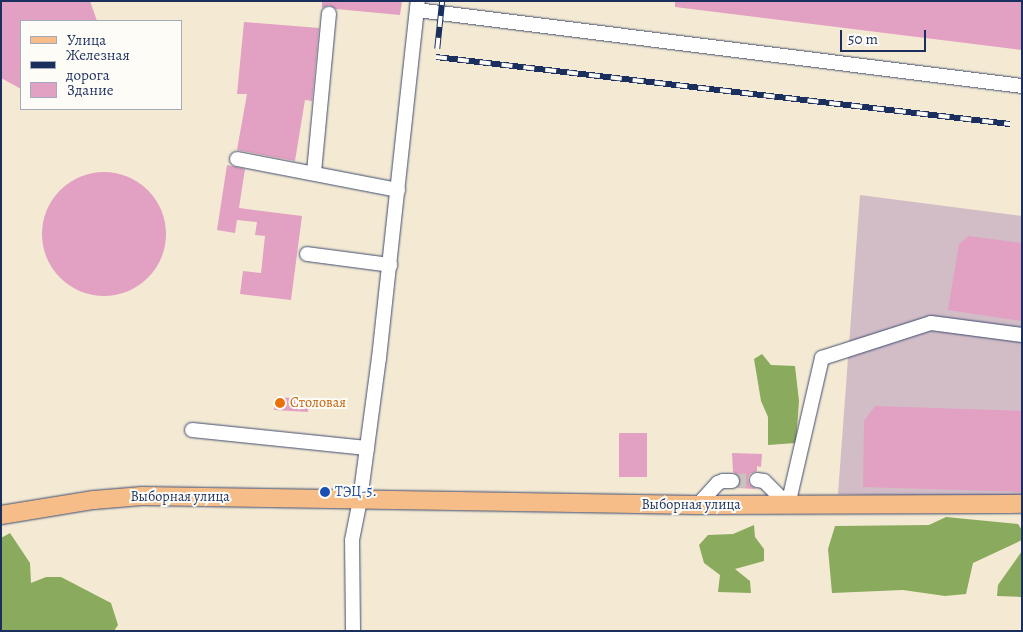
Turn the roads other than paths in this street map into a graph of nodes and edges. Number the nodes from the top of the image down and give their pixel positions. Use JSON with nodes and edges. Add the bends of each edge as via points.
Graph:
{"nodes":[{"id":1,"x":418,"y":6,"type":"edge"},
{"id":2,"x":329,"y":14,"type":"dead end"},
{"id":3,"x":1022,"y":86,"type":"edge"},
{"id":4,"x":237,"y":159,"type":"dead end"},
{"id":5,"x":314,"y":172,"type":"junction"},
{"id":6,"x":398,"y":190,"type":"junction"},
{"id":7,"x":307,"y":254,"type":"dead end"},
{"id":8,"x":390,"y":265,"type":"junction"},
{"id":9,"x":1022,"y":335,"type":"edge"},
{"id":10,"x":192,"y":430,"type":"dead end"},
{"id":11,"x":367,"y":448,"type":"junction"},
{"id":12,"x":757,"y":480,"type":"tunnel mouth"},
{"id":13,"x":732,"y":481,"type":"tunnel mouth"},
{"id":14,"x":360,"y":500,"type":"junction"},
{"id":15,"x":1022,"y":504,"type":"edge"},
{"id":16,"x":788,"y":505,"type":"junction"},
{"id":17,"x":698,"y":506,"type":"junction"},
{"id":18,"x":1,"y":515,"type":"edge"},
{"id":19,"x":353,"y":631,"type":"edge"}],
"edges":[{"from":1,"to":3,"type":"street"},
{"from":1,"to":6,"type":"street"},
{"from":2,"to":5,"type":"street"},
{"from":4,"to":5,"type":"street"},
{"from":5,"to":6,"type":"street"},
{"from":6,"to":8,"type":"street"},
{"from":7,"to":8,"type":"street"},
{"from":8,"to":11,"type":"street"},
{"from":9,"to":16,"type":"street","via":[[931,323],[822,358]]},
{"from":10,"to":11,"type":"street"},
{"from":11,"to":14,"type":"street"},
{"from":12,"to":16,"type":"street","via":[[764,481]]},
{"from":13,"to":17,"type":"street","via":[[718,483]]},
{"from":14,"to":17,"type":"main road","name":"Выборная улица"},
{"from":14,"to":18,"type":"main road","name":"Выборная улица","via":[[142,496]]},
{"from":14,"to":19,"type":"street","via":[[352,540]]},
{"from":15,"to":16,"type":"main road","name":"Выборная улица"},
{"from":16,"to":17,"type":"main road","name":"Выборная улица"}]}
